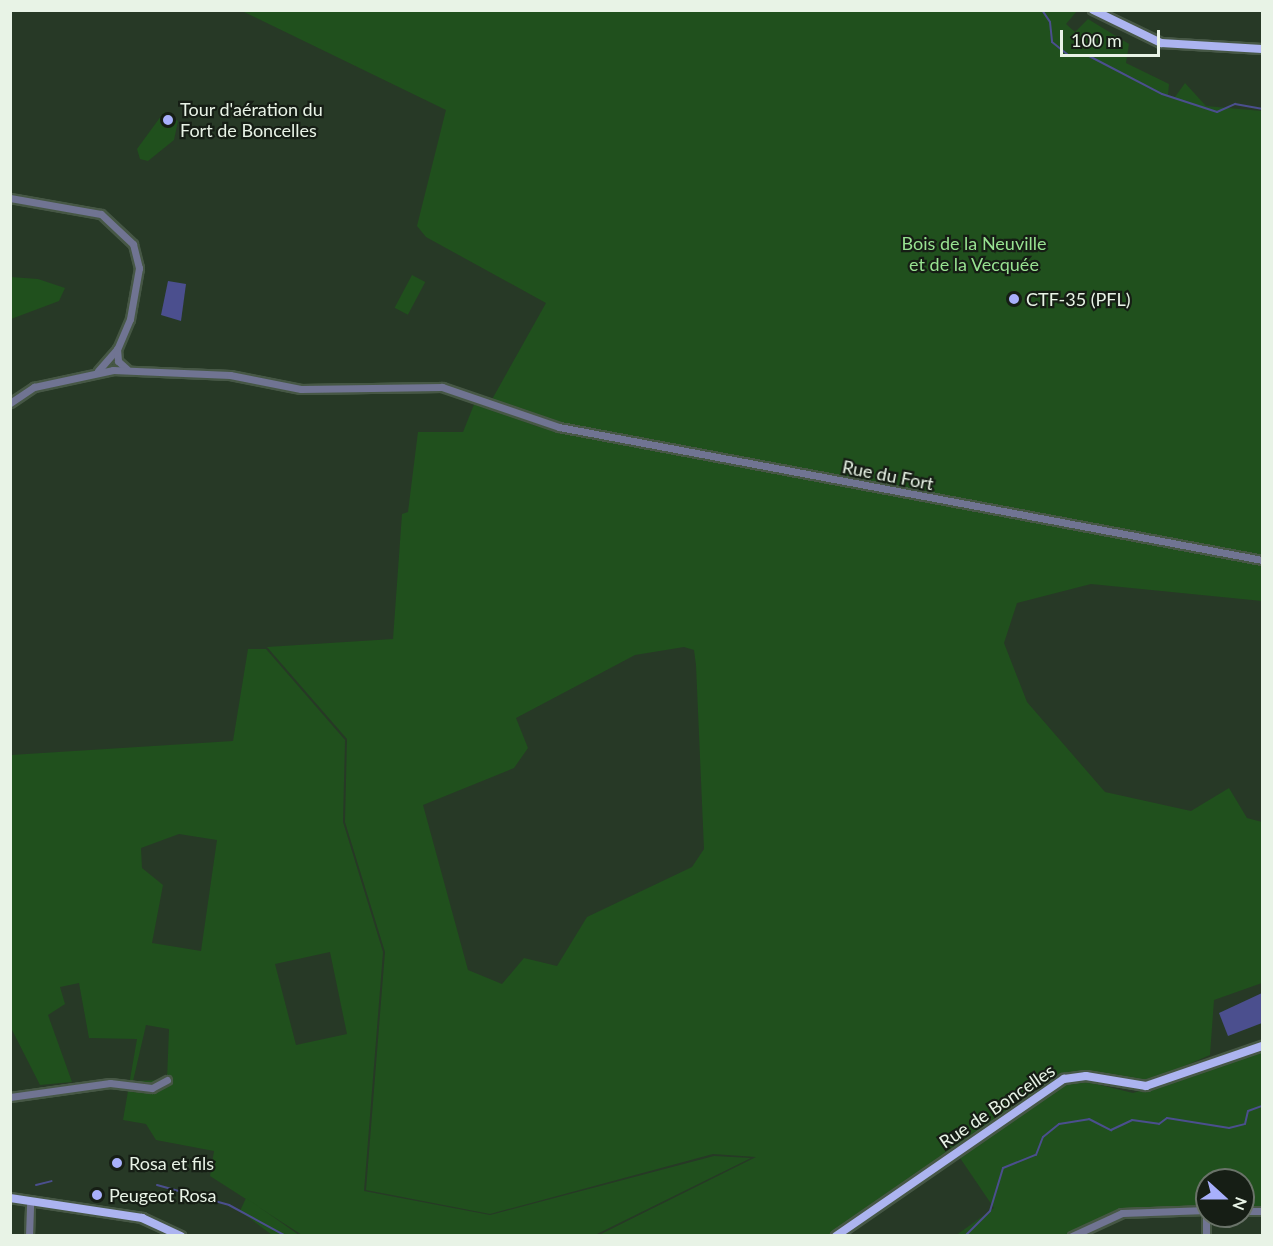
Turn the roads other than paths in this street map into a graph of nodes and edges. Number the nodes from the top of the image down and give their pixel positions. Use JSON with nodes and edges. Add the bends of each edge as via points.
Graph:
{"nodes":[{"id":1,"x":1093,"y":10,"type":"edge"},
{"id":2,"x":1263,"y":49,"type":"edge"},
{"id":3,"x":10,"y":198,"type":"edge"},
{"id":4,"x":117,"y":349,"type":"junction"},
{"id":5,"x":128,"y":370,"type":"junction"},
{"id":6,"x":98,"y":371,"type":"junction"},
{"id":7,"x":10,"y":403,"type":"edge"},
{"id":8,"x":1263,"y":560,"type":"edge"},
{"id":9,"x":1263,"y":1046,"type":"edge"},
{"id":10,"x":167,"y":1080,"type":"dead end"},
{"id":11,"x":10,"y":1097,"type":"edge"},
{"id":12,"x":10,"y":1198,"type":"edge"},
{"id":13,"x":30,"y":1203,"type":"junction"},
{"id":14,"x":1195,"y":1210,"type":"edge"},
{"id":15,"x":29,"y":1236,"type":"edge"},
{"id":16,"x":181,"y":1236,"type":"edge"},
{"id":17,"x":836,"y":1236,"type":"edge"},
{"id":18,"x":1072,"y":1236,"type":"edge"}],
"edges":[{"from":1,"to":2,"type":"main road","via":[[1161,43]]},
{"from":3,"to":4,"type":"street","via":[[101,214],[129,237],[138,277],[130,320]]},
{"from":4,"to":5,"type":"street","via":[[118,361]]},
{"from":4,"to":6,"type":"street"},
{"from":5,"to":6,"type":"street","name":"Rue du Fort"},
{"from":5,"to":8,"type":"street","name":"Rue du Fort","via":[[231,375],[301,389],[442,387],[509,414]]},
{"from":6,"to":7,"type":"street","name":"Rue du Fort","via":[[34,387]]},
{"from":9,"to":17,"type":"main road","name":"Rue de Boncelles","via":[[1146,1086],[1086,1076],[1064,1079]]},
{"from":10,"to":11,"type":"street","via":[[152,1088],[110,1083]]},
{"from":12,"to":13,"type":"main road"},
{"from":13,"to":15,"type":"street"},
{"from":13,"to":16,"type":"main road","via":[[142,1218]]},
{"from":14,"to":18,"type":"street","via":[[1122,1213]]}]}
